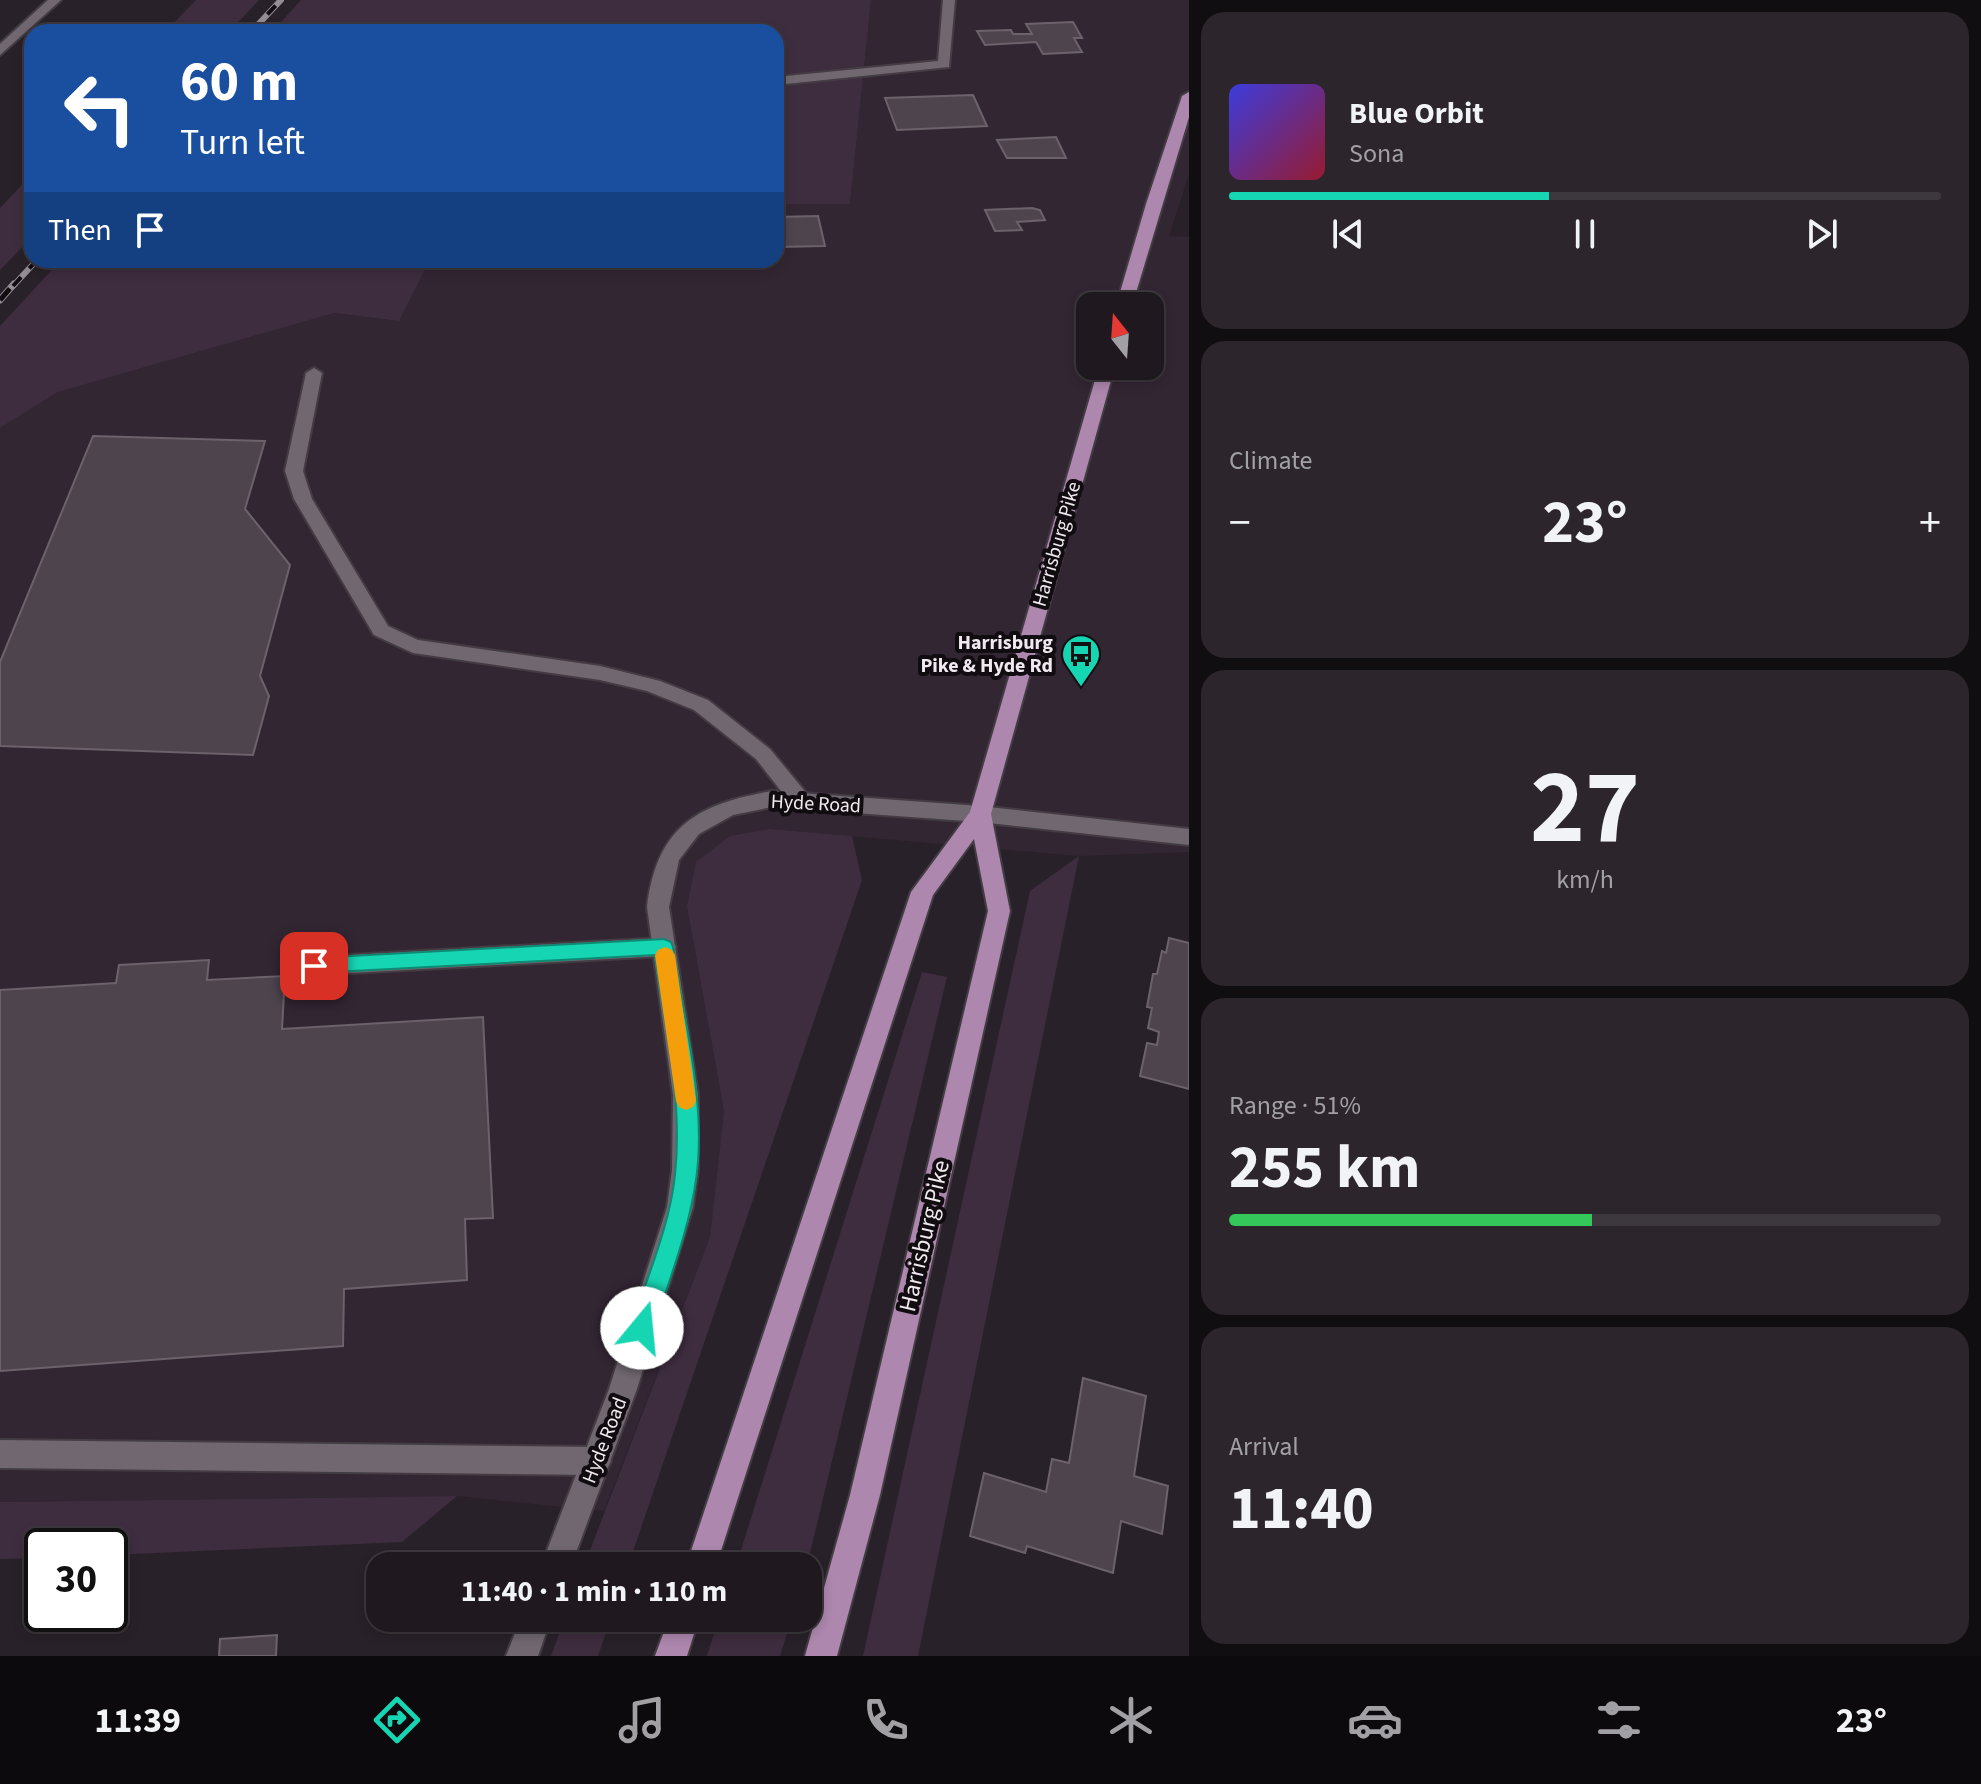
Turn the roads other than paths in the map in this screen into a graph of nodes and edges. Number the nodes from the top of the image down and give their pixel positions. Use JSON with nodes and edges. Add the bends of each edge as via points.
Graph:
{"nodes":[{"id":1,"x":55,"y":0,"type":"edge"},
{"id":2,"x":949,"y":0,"type":"edge"},
{"id":3,"x":29,"y":24,"type":"edge"},
{"id":4,"x":24,"y":29,"type":"edge"},
{"id":5,"x":0,"y":51,"type":"edge"},
{"id":6,"x":784,"y":80,"type":"edge"},
{"id":7,"x":1189,"y":96,"type":"edge"},
{"id":8,"x":1128,"y":292,"type":"edge"},
{"id":9,"x":314,"y":373,"type":"dead end"},
{"id":10,"x":1103,"y":380,"type":"edge"},
{"id":11,"x":800,"y":800,"type":"junction"},
{"id":12,"x":980,"y":814,"type":"junction"},
{"id":13,"x":1189,"y":837,"type":"edge"},
{"id":14,"x":664,"y":947,"type":"junction"},
{"id":15,"x":314,"y":966,"type":"dead end"},
{"id":16,"x":0,"y":1454,"type":"edge"},
{"id":17,"x":596,"y":1461,"type":"junction"},
{"id":18,"x":561,"y":1552,"type":"edge"},
{"id":19,"x":706,"y":1552,"type":"edge"},
{"id":20,"x":531,"y":1632,"type":"edge"},
{"id":21,"x":679,"y":1632,"type":"edge"},
{"id":22,"x":522,"y":1656,"type":"edge"},
{"id":23,"x":671,"y":1656,"type":"edge"},
{"id":24,"x":821,"y":1656,"type":"edge"}],
"edges":[{"from":1,"to":3,"type":"street"},
{"from":2,"to":6,"type":"street","via":[[944,64]]},
{"from":4,"to":5,"type":"street"},
{"from":7,"to":8,"type":"main road"},
{"from":9,"to":11,"type":"street","via":[[294,471],[303,499],[381,630],[413,646],[600,673],[701,705],[763,754]]},
{"from":10,"to":12,"type":"main road","name":"Harrisburg Pike"},
{"from":11,"to":12,"type":"street","name":"Hyde Road"},
{"from":11,"to":14,"type":"street","name":"Hyde Road","via":[[744,802],[719,811],[679,839],[659,887]]},
{"from":12,"to":13,"type":"street","name":"Hyde Road"},
{"from":12,"to":19,"type":"main road","name":"Harrisburg Pike","via":[[922,892]]},
{"from":12,"to":24,"type":"main road","name":"Harrisburg Pike","via":[[999,911],[865,1495]]},
{"from":14,"to":15,"type":"street"},
{"from":14,"to":17,"type":"street","name":"Hyde Road","via":[[689,1120],[686,1177],[628,1374]]},
{"from":16,"to":17,"type":"street"},
{"from":17,"to":18,"type":"street","name":"Hyde Road"},
{"from":20,"to":22,"type":"street"},
{"from":21,"to":23,"type":"main road"}]}
